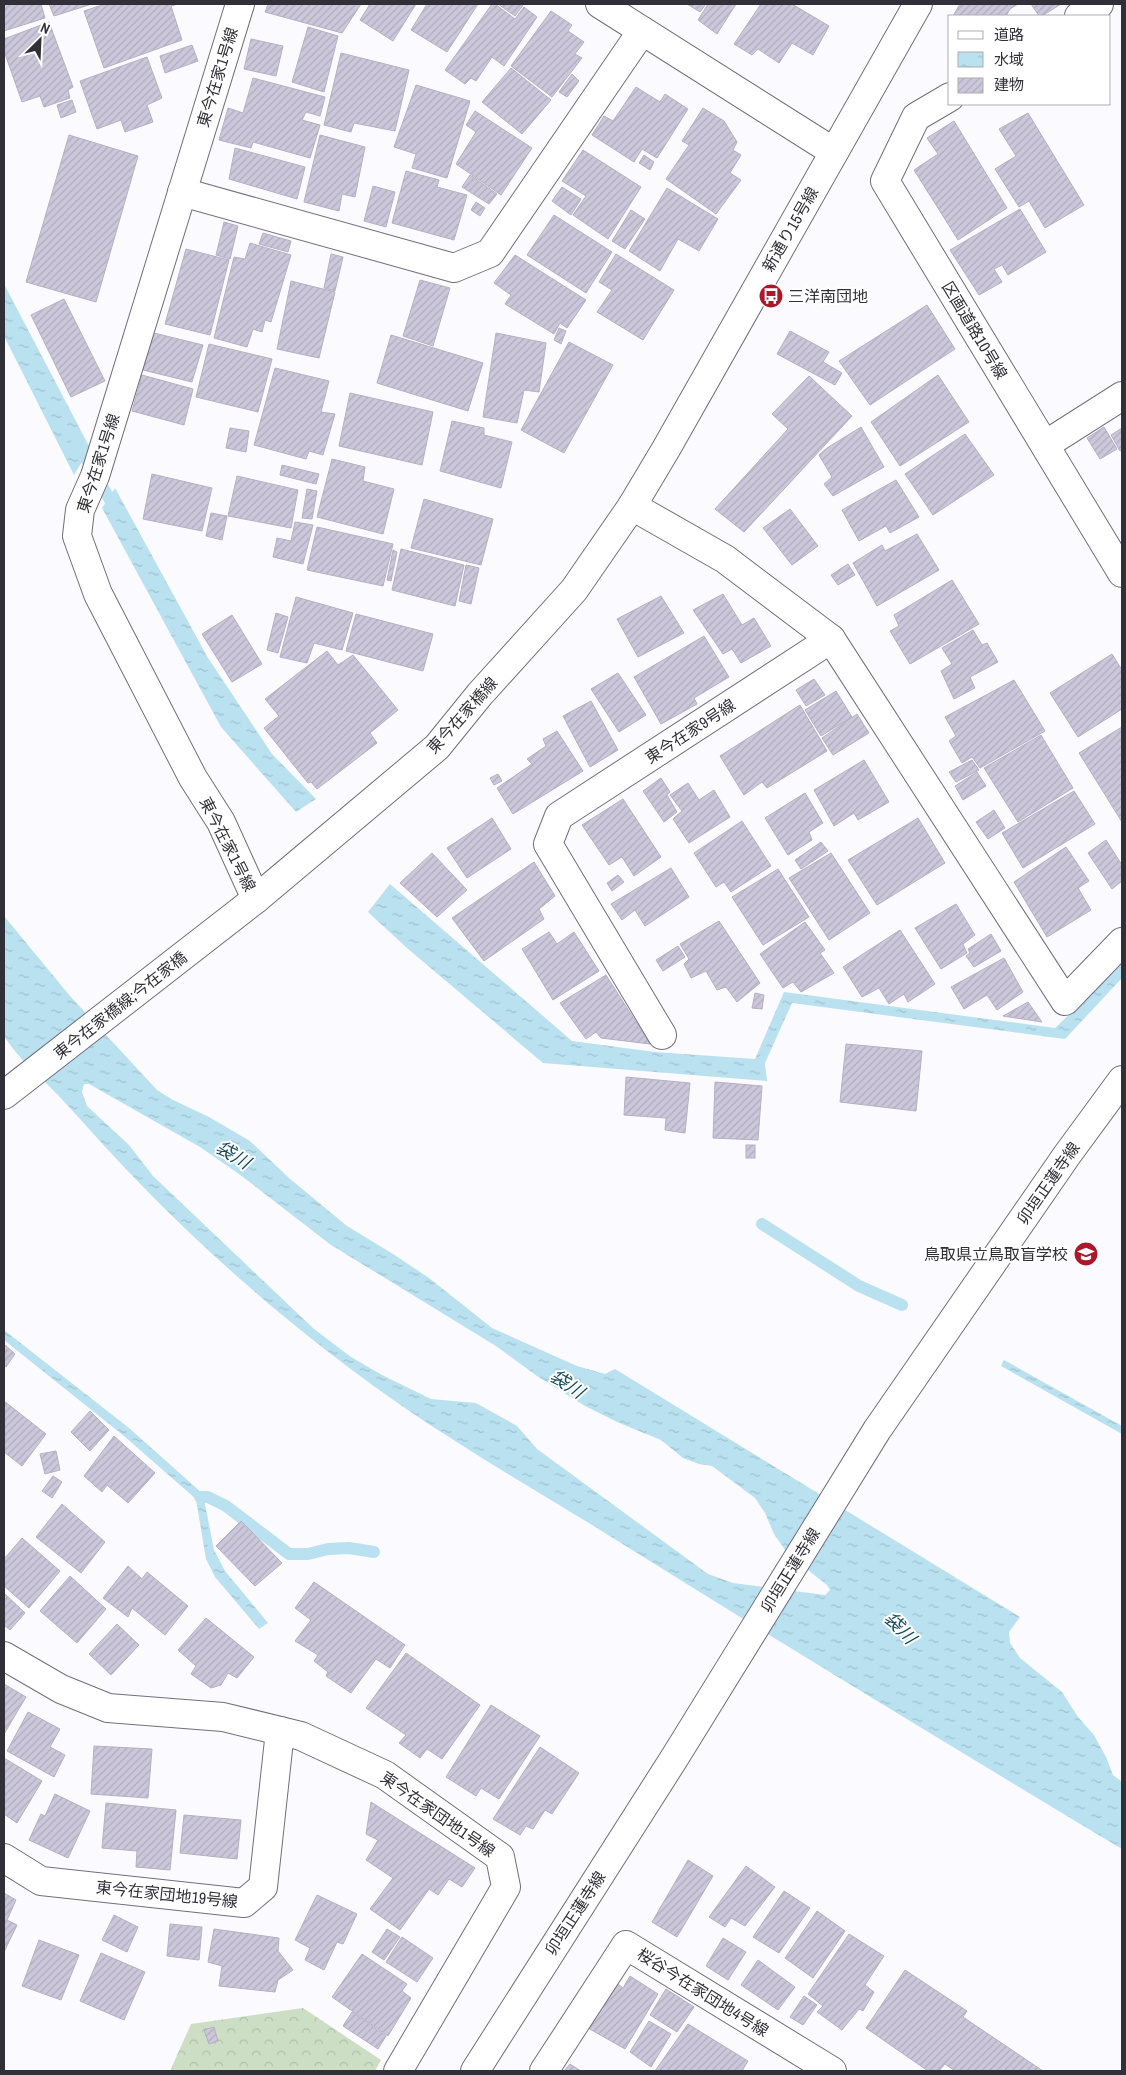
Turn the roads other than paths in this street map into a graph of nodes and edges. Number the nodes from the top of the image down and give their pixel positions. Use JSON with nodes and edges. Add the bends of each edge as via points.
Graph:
{"nodes":[{"id":1,"x":240,"y":4,"type":"edge"},
{"id":2,"x":600,"y":4,"type":"edge"},
{"id":3,"x":918,"y":4,"type":"edge"},
{"id":4,"x":1099,"y":4,"type":"edge"},
{"id":5,"x":1081,"y":15,"type":"edge"},
{"id":6,"x":642,"y":31,"type":"junction"},
{"id":7,"x":948,"y":97,"type":"edge"},
{"id":8,"x":834,"y":152,"type":"junction"},
{"id":9,"x":182,"y":192,"type":"junction"},
{"id":10,"x":1122,"y":396,"type":"edge"},
{"id":11,"x":1045,"y":445,"type":"junction"},
{"id":12,"x":632,"y":506,"type":"junction"},
{"id":13,"x":1122,"y":573,"type":"edge"},
{"id":14,"x":831,"y":639,"type":"junction"},
{"id":15,"x":246,"y":907,"type":"junction"},
{"id":16,"x":1122,"y":942,"type":"edge"},
{"id":17,"x":662,"y":1035,"type":"dead end"},
{"id":18,"x":1122,"y":1080,"type":"edge"},
{"id":19,"x":4,"y":1095,"type":"edge"},
{"id":20,"x":4,"y":1656,"type":"edge"},
{"id":21,"x":280,"y":1731,"type":"junction"},
{"id":22,"x":4,"y":1858,"type":"edge"},
{"id":23,"x":398,"y":2071,"type":"edge"},
{"id":24,"x":475,"y":2071,"type":"edge"},
{"id":25,"x":544,"y":2071,"type":"edge"},
{"id":26,"x":832,"y":2071,"type":"edge"}],
"edges":[{"from":1,"to":9,"type":"street","name":"東今在家1号線"},
{"from":2,"to":6,"type":"street"},
{"from":3,"to":8,"type":"street","name":"新通り15号線"},
{"from":4,"to":5,"type":"street"},
{"from":6,"to":8,"type":"street"},
{"from":6,"to":9,"type":"street","via":[[490,253],[454,268]]},
{"from":7,"to":11,"type":"street","name":"区画道路10号線","via":[[916,117],[885,181]]},
{"from":8,"to":12,"type":"street","name":"新通り15号線"},
{"from":9,"to":15,"type":"street","name":"東今在家1号線","via":[[95,476],[80,510],[77,536],[98,594],[193,778],[221,822]]},
{"from":10,"to":11,"type":"street"},
{"from":11,"to":13,"type":"street","name":"区画道路10号線"},
{"from":12,"to":14,"type":"street","via":[[725,558]]},
{"from":12,"to":15,"type":"street","name":"東今在家橋線","via":[[574,590],[436,747]]},
{"from":14,"to":16,"type":"street","via":[[1065,1002]]},
{"from":14,"to":17,"type":"street","name":"東今在家9号線","via":[[559,816],[548,844]]},
{"from":15,"to":19,"type":"street","name":"東今在家橋線;今在家橋"},
{"from":18,"to":24,"type":"street","name":"卯垣正蓮寺線","via":[[877,1430],[675,1757]]},
{"from":20,"to":21,"type":"street","name":"東今在家団地1号線","via":[[61,1689],[108,1708],[222,1717]]},
{"from":21,"to":22,"type":"street","name":"東今在家団地19号線","via":[[263,1887],[244,1904],[41,1881]]},
{"from":21,"to":23,"type":"street","name":"東今在家団地1号線","via":[[301,1736],[385,1775],[500,1857],[506,1887]]},
{"from":25,"to":26,"type":"street","name":"桜谷今在家団地4号線","via":[[626,1945]]}]}
